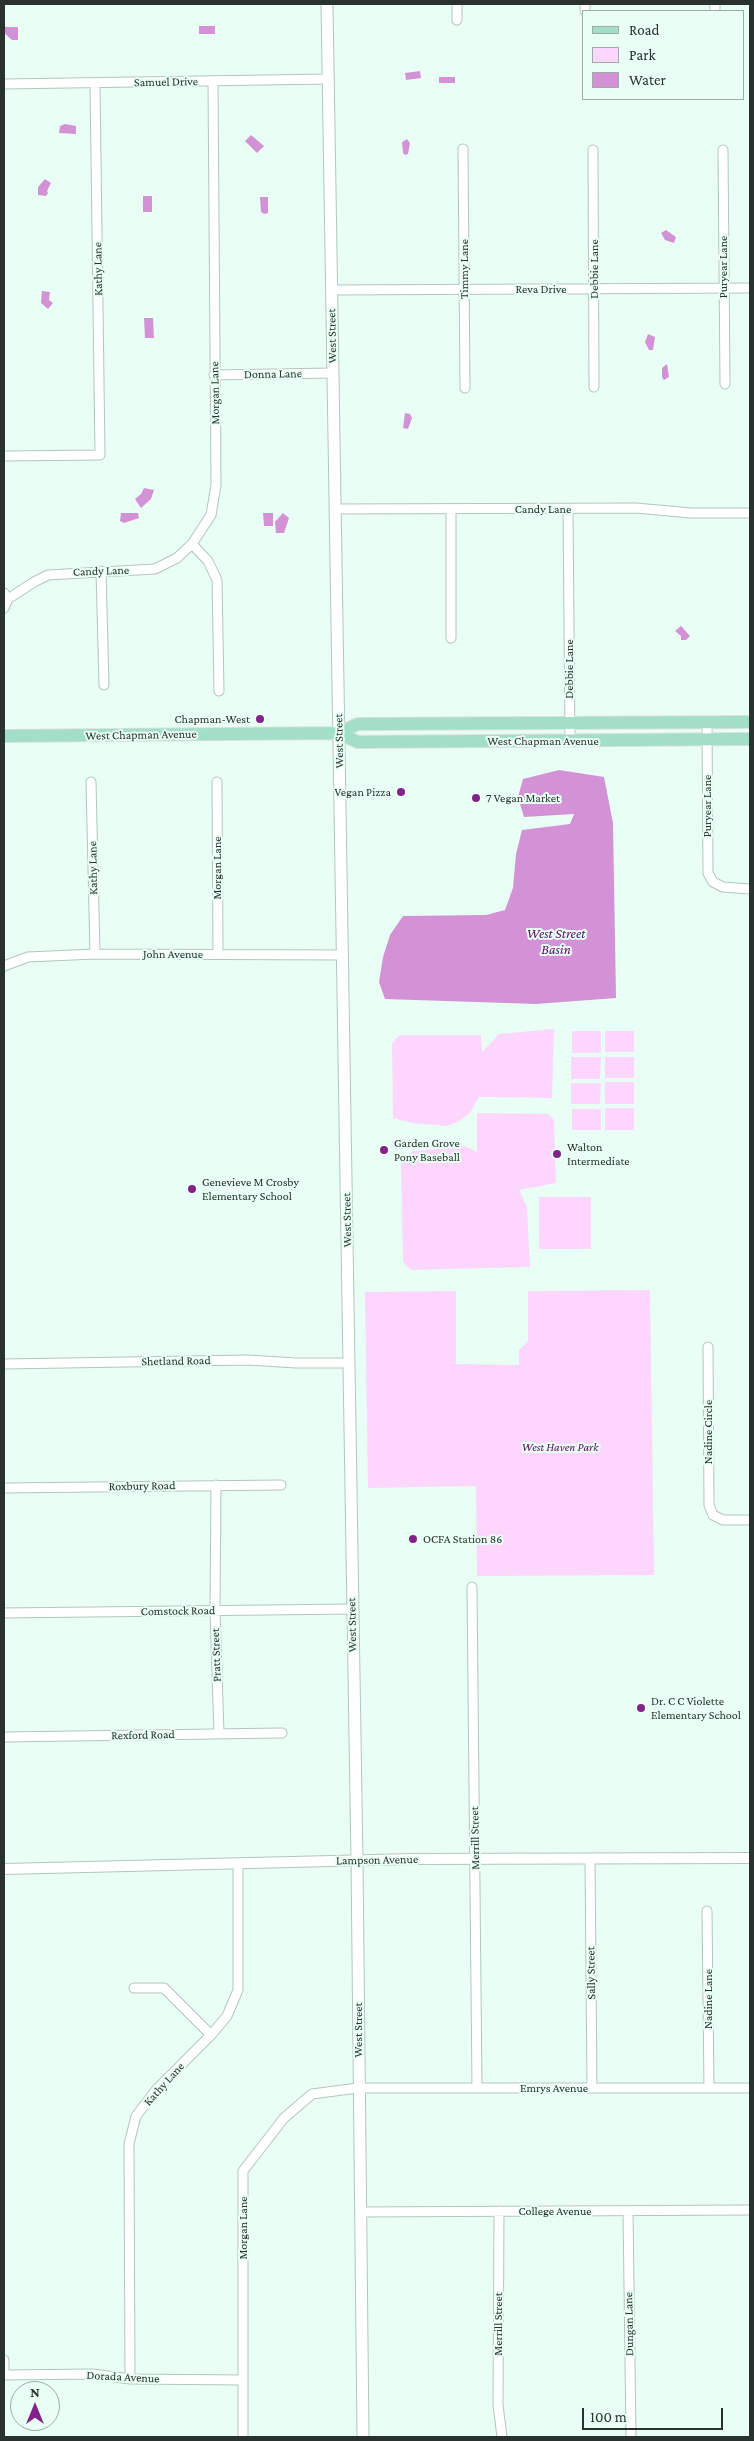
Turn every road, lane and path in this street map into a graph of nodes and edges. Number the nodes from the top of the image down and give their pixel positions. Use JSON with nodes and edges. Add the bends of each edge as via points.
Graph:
{"nodes":[{"id":1,"x":327,"y":4,"type":"edge"},
{"id":2,"x":457,"y":4,"type":"edge"},
{"id":3,"x":457,"y":20,"type":"dead end"},
{"id":4,"x":329,"y":79,"type":"junction"},
{"id":5,"x":212,"y":82,"type":"junction"},
{"id":6,"x":4,"y":84,"type":"edge"},
{"id":7,"x":95,"y":84,"type":"junction"},
{"id":8,"x":464,"y":149,"type":"dead end"},
{"id":9,"x":593,"y":150,"type":"dead end"},
{"id":10,"x":723,"y":150,"type":"dead end"},
{"id":11,"x":723,"y":288,"type":"junction"},
{"id":12,"x":750,"y":288,"type":"edge"},
{"id":13,"x":594,"y":289,"type":"junction"},
{"id":14,"x":331,"y":290,"type":"junction"},
{"id":15,"x":464,"y":290,"type":"junction"},
{"id":16,"x":332,"y":373,"type":"junction"},
{"id":17,"x":214,"y":375,"type":"junction"},
{"id":18,"x":725,"y":384,"type":"dead end"},
{"id":19,"x":594,"y":387,"type":"dead end"},
{"id":20,"x":465,"y":388,"type":"dead end"},
{"id":21,"x":4,"y":456,"type":"edge"},
{"id":22,"x":568,"y":508,"type":"junction"},
{"id":23,"x":335,"y":509,"type":"junction"},
{"id":24,"x":451,"y":509,"type":"junction"},
{"id":25,"x":750,"y":513,"type":"edge"},
{"id":26,"x":192,"y":544,"type":"junction"},
{"id":27,"x":101,"y":571,"type":"junction"},
{"id":28,"x":5,"y":600,"type":"edge"},
{"id":29,"x":451,"y":638,"type":"dead end"},
{"id":30,"x":104,"y":684,"type":"dead end"},
{"id":31,"x":219,"y":690,"type":"dead end"},
{"id":32,"x":707,"y":722,"type":"junction"},
{"id":33,"x":750,"y":722,"type":"edge"},
{"id":34,"x":570,"y":723,"type":"junction"},
{"id":35,"x":338,"y":733,"type":"junction"},
{"id":36,"x":4,"y":736,"type":"edge"},
{"id":37,"x":570,"y":740,"type":"junction"},
{"id":38,"x":707,"y":740,"type":"junction"},
{"id":39,"x":750,"y":740,"type":"edge"},
{"id":40,"x":91,"y":782,"type":"dead end"},
{"id":41,"x":217,"y":782,"type":"dead end"},
{"id":42,"x":750,"y":889,"type":"edge"},
{"id":43,"x":94,"y":954,"type":"junction"},
{"id":44,"x":218,"y":954,"type":"junction"},
{"id":45,"x":343,"y":955,"type":"junction"},
{"id":46,"x":4,"y":966,"type":"edge"},
{"id":47,"x":708,"y":1348,"type":"dead end"},
{"id":48,"x":348,"y":1363,"type":"junction"},
{"id":49,"x":4,"y":1364,"type":"edge"},
{"id":50,"x":281,"y":1484,"type":"dead end"},
{"id":51,"x":216,"y":1485,"type":"junction"},
{"id":52,"x":4,"y":1488,"type":"edge"},
{"id":53,"x":750,"y":1520,"type":"edge"},
{"id":54,"x":472,"y":1587,"type":"dead end"},
{"id":55,"x":352,"y":1608,"type":"junction"},
{"id":56,"x":215,"y":1610,"type":"junction"},
{"id":57,"x":4,"y":1613,"type":"edge"},
{"id":58,"x":282,"y":1733,"type":"dead end"},
{"id":59,"x":219,"y":1734,"type":"junction"},
{"id":60,"x":4,"y":1737,"type":"edge"},
{"id":61,"x":750,"y":1858,"type":"edge"},
{"id":62,"x":475,"y":1859,"type":"junction"},
{"id":63,"x":590,"y":1859,"type":"junction"},
{"id":64,"x":357,"y":1860,"type":"junction"},
{"id":65,"x":238,"y":1864,"type":"junction"},
{"id":66,"x":4,"y":1869,"type":"edge"},
{"id":67,"x":707,"y":1911,"type":"dead end"},
{"id":68,"x":134,"y":1988,"type":"dead end"},
{"id":69,"x":211,"y":2035,"type":"junction"},
{"id":70,"x":358,"y":2088,"type":"junction"},
{"id":71,"x":478,"y":2088,"type":"junction"},
{"id":72,"x":592,"y":2088,"type":"junction"},
{"id":73,"x":709,"y":2088,"type":"junction"},
{"id":74,"x":750,"y":2088,"type":"edge"},
{"id":75,"x":628,"y":2210,"type":"junction"},
{"id":76,"x":750,"y":2210,"type":"edge"},
{"id":77,"x":499,"y":2211,"type":"junction"},
{"id":78,"x":360,"y":2212,"type":"junction"},
{"id":79,"x":4,"y":2360,"type":"edge"},
{"id":80,"x":4,"y":2375,"type":"edge"},
{"id":81,"x":130,"y":2379,"type":"junction"},
{"id":82,"x":243,"y":2380,"type":"junction"},
{"id":83,"x":243,"y":2437,"type":"edge"},
{"id":84,"x":363,"y":2437,"type":"edge"},
{"id":85,"x":502,"y":2437,"type":"edge"},
{"id":86,"x":631,"y":2437,"type":"edge"}],
"edges":[{"from":1,"to":4,"type":"main road","name":"West Street"},
{"from":2,"to":3,"type":"street"},
{"from":4,"to":5,"type":"street","name":"Samuel Drive"},
{"from":4,"to":14,"type":"main road","name":"West Street"},
{"from":5,"to":7,"type":"street","name":"Samuel Drive"},
{"from":5,"to":17,"type":"street","name":"Morgan Lane"},
{"from":6,"to":7,"type":"street","name":"Samuel Drive"},
{"from":7,"to":21,"type":"street","name":"Kathy Lane","via":[[100,455]]},
{"from":8,"to":15,"type":"street","name":"Timmy Lane"},
{"from":9,"to":13,"type":"street","name":"Debbie Lane"},
{"from":10,"to":11,"type":"street","name":"Puryear Lane"},
{"from":11,"to":12,"type":"street","name":"Reva Drive"},
{"from":11,"to":13,"type":"street","name":"Reva Drive"},
{"from":11,"to":18,"type":"street","name":"Puryear Lane"},
{"from":13,"to":15,"type":"street","name":"Reva Drive"},
{"from":13,"to":19,"type":"street","name":"Debbie Lane"},
{"from":14,"to":15,"type":"street","name":"Reva Drive"},
{"from":14,"to":16,"type":"main road","name":"West Street"},
{"from":15,"to":20,"type":"street","name":"Timmy Lane"},
{"from":16,"to":17,"type":"street","name":"Donna Lane"},
{"from":16,"to":23,"type":"main road","name":"West Street"},
{"from":17,"to":26,"type":"street","name":"Morgan Lane","via":[[215,501],[206,526]]},
{"from":22,"to":24,"type":"street","name":"Candy Lane"},
{"from":22,"to":25,"type":"street","name":"Candy Lane"},
{"from":22,"to":34,"type":"street","name":"Debbie Lane"},
{"from":23,"to":24,"type":"street","name":"Candy Lane"},
{"from":23,"to":35,"type":"main road","name":"West Street"},
{"from":24,"to":29,"type":"street"},
{"from":26,"to":27,"type":"street","name":"Candy Lane","via":[[177,558],[155,570]]},
{"from":26,"to":31,"type":"street","via":[[208,561],[217,580]]},
{"from":27,"to":28,"type":"street","name":"Candy Lane","via":[[48,575]]},
{"from":27,"to":30,"type":"street"},
{"from":32,"to":33,"type":"main road","name":"West Chapman Avenue"},
{"from":32,"to":34,"type":"main road","name":"West Chapman Avenue"},
{"from":32,"to":38,"type":"street","name":"Puryear Lane"},
{"from":34,"to":35,"type":"main road","name":"West Chapman Avenue","via":[[358,724]]},
{"from":34,"to":37,"type":"street","name":"Debbie Lane"},
{"from":35,"to":36,"type":"main road","name":"West Chapman Avenue"},
{"from":35,"to":37,"type":"main road","name":"West Chapman Avenue","via":[[358,742]]},
{"from":35,"to":45,"type":"main road","name":"West Street"},
{"from":37,"to":38,"type":"main road","name":"West Chapman Avenue"},
{"from":38,"to":39,"type":"main road","name":"West Chapman Avenue"},
{"from":38,"to":42,"type":"street","name":"Puryear Lane","via":[[707,867],[711,880],[718,885]]},
{"from":40,"to":43,"type":"street","name":"Kathy Lane"},
{"from":41,"to":44,"type":"street","name":"Morgan Lane"},
{"from":43,"to":44,"type":"street","name":"John Avenue"},
{"from":43,"to":46,"type":"street","name":"John Avenue","via":[[28,957]]},
{"from":44,"to":45,"type":"street","name":"John Avenue"},
{"from":45,"to":48,"type":"main road","name":"West Street"},
{"from":47,"to":53,"type":"street","name":"Nadine Circle","via":[[709,1505],[713,1515],[723,1520]]},
{"from":48,"to":49,"type":"street","name":"Shetland Road","via":[[296,1364],[248,1360]]},
{"from":48,"to":55,"type":"main road","name":"West Street"},
{"from":50,"to":51,"type":"street","name":"Roxbury Road"},
{"from":51,"to":52,"type":"street","name":"Roxbury Road"},
{"from":51,"to":56,"type":"street","name":"Pratt Street"},
{"from":54,"to":62,"type":"street","name":"Merrill Street"},
{"from":55,"to":56,"type":"street","name":"Comstock Road"},
{"from":55,"to":64,"type":"main road","name":"West Street"},
{"from":56,"to":57,"type":"street","name":"Comstock Road"},
{"from":56,"to":59,"type":"street","name":"Pratt Street"},
{"from":58,"to":59,"type":"street","name":"Rexford Road"},
{"from":59,"to":60,"type":"street","name":"Rexford Road"},
{"from":61,"to":63,"type":"street","name":"Lampson Avenue"},
{"from":62,"to":63,"type":"street","name":"Lampson Avenue"},
{"from":62,"to":64,"type":"street","name":"Lampson Avenue"},
{"from":62,"to":71,"type":"street","name":"Merrill Street"},
{"from":63,"to":72,"type":"street","name":"Sally Street"},
{"from":64,"to":65,"type":"street","name":"Lampson Avenue"},
{"from":64,"to":70,"type":"main road","name":"West Street"},
{"from":65,"to":66,"type":"street","name":"Lampson Avenue"},
{"from":65,"to":69,"type":"street","name":"Kathy Lane","via":[[238,1990],[227,2016]]},
{"from":67,"to":73,"type":"street","name":"Nadine Lane"},
{"from":68,"to":69,"type":"street","via":[[164,1988]]},
{"from":69,"to":81,"type":"street","name":"Kathy Lane","via":[[156,2090],[136,2116],[129,2144]]},
{"from":70,"to":71,"type":"street","name":"Emrys Avenue"},
{"from":70,"to":78,"type":"main road","name":"West Street"},
{"from":70,"to":82,"type":"street","name":"Morgan Lane","via":[[312,2094],[284,2118],[242,2171]]},
{"from":71,"to":72,"type":"street","name":"Emrys Avenue"},
{"from":72,"to":73,"type":"street","name":"Emrys Avenue"},
{"from":73,"to":74,"type":"street","name":"Emrys Avenue"},
{"from":75,"to":76,"type":"street","name":"College Avenue"},
{"from":75,"to":77,"type":"street","name":"College Avenue"},
{"from":75,"to":86,"type":"street","name":"Dungan Lane"},
{"from":77,"to":78,"type":"street","name":"College Avenue"},
{"from":77,"to":85,"type":"street","name":"Merrill Street","via":[[498,2405]]},
{"from":78,"to":84,"type":"main road","name":"West Street"},
{"from":79,"to":80,"type":"street"},
{"from":80,"to":81,"type":"street","name":"Dorada Avenue","via":[[93,2374]]},
{"from":81,"to":82,"type":"street","name":"Dorada Avenue"},
{"from":82,"to":83,"type":"street","name":"Morgan Lane"}]}
